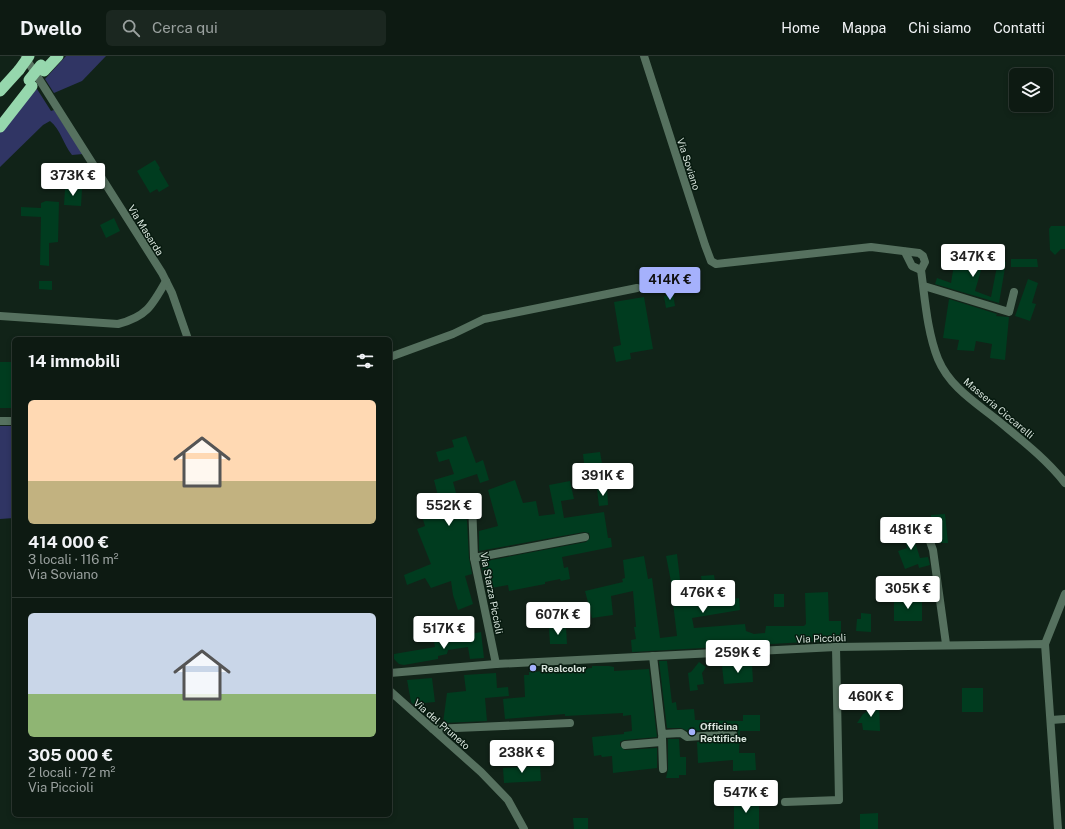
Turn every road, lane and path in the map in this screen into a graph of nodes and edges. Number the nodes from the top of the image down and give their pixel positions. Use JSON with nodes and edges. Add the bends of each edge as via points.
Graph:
{"nodes":[{"id":1,"x":24,"y":56,"type":"edge"},
{"id":2,"x":29,"y":56,"type":"edge"},
{"id":3,"x":58,"y":56,"type":"edge"},
{"id":4,"x":644,"y":56,"type":"edge"},
{"id":5,"x":44,"y":64,"type":"edge"},
{"id":6,"x":30,"y":83,"type":"junction"},
{"id":7,"x":0,"y":91,"type":"edge"},
{"id":8,"x":0,"y":114,"type":"edge"},
{"id":9,"x":0,"y":127,"type":"edge"},
{"id":10,"x":905,"y":252,"type":"junction"},
{"id":11,"x":727,"y":262,"type":"joint"},
{"id":12,"x":921,"y":270,"type":"junction"},
{"id":13,"x":166,"y":281,"type":"junction"},
{"id":14,"x":924,"y":286,"type":"junction"},
{"id":15,"x":637,"y":288,"type":"dead end"},
{"id":16,"x":1014,"y":292,"type":"dead end"},
{"id":17,"x":0,"y":316,"type":"edge"},
{"id":18,"x":187,"y":337,"type":"edge"},
{"id":19,"x":392,"y":356,"type":"edge"},
{"id":20,"x":0,"y":421,"type":"edge"},
{"id":21,"x":12,"y":421,"type":"edge"},
{"id":22,"x":1065,"y":484,"type":"edge"},
{"id":23,"x":472,"y":501,"type":"dead end"},
{"id":24,"x":927,"y":533,"type":"dead end"},
{"id":25,"x":585,"y":537,"type":"dead end"},
{"id":26,"x":474,"y":558,"type":"junction"},
{"id":27,"x":1065,"y":594,"type":"edge"},
{"id":28,"x":946,"y":644,"type":"junction"},
{"id":29,"x":1045,"y":644,"type":"junction"},
{"id":30,"x":836,"y":647,"type":"junction"},
{"id":31,"x":652,"y":656,"type":"junction"},
{"id":32,"x":496,"y":664,"type":"junction"},
{"id":33,"x":392,"y":673,"type":"edge"},
{"id":34,"x":392,"y":693,"type":"edge"},
{"id":35,"x":1065,"y":719,"type":"edge"},
{"id":36,"x":1051,"y":720,"type":"junction"},
{"id":37,"x":570,"y":723,"type":"dead end"},
{"id":38,"x":433,"y":730,"type":"junction"},
{"id":39,"x":662,"y":734,"type":"junction"},
{"id":40,"x":733,"y":734,"type":"dead end"},
{"id":41,"x":661,"y":742,"type":"junction"},
{"id":42,"x":625,"y":745,"type":"dead end"},
{"id":43,"x":663,"y":769,"type":"dead end"},
{"id":44,"x":785,"y":802,"type":"dead end"},
{"id":45,"x":524,"y":829,"type":"edge"},
{"id":46,"x":1058,"y":829,"type":"edge"}],
"edges":[{"from":1,"to":13,"type":"street","name":"Via Masarda"},
{"from":2,"to":7,"type":"highway","bridge":true},
{"from":3,"to":5,"type":"highway"},
{"from":4,"to":11,"type":"street","name":"Via Soviano","via":[[711,260],[716,264]]},
{"from":5,"to":6,"type":"highway"},
{"from":6,"to":8,"type":"highway"},
{"from":6,"to":9,"type":"highway"},
{"from":10,"to":11,"type":"street","name":"Masseria Ciccarelli","via":[[871,247]]},
{"from":10,"to":12,"type":"street","via":[[912,266]]},
{"from":10,"to":12,"type":"street","name":"Masseria Ciccarelli","via":[[919,253],[923,256],[925,262]]},
{"from":12,"to":14,"type":"street","name":"Masseria Ciccarelli"},
{"from":13,"to":17,"type":"street","via":[[147,311],[135,320],[118,324]]},
{"from":13,"to":18,"type":"street","name":"Via Masarda"},
{"from":14,"to":16,"type":"street","via":[[1009,312]]},
{"from":14,"to":22,"type":"street","name":"Masseria Ciccarelli","via":[[932,341],[945,372],[954,384],[1042,457]]},
{"from":15,"to":19,"type":"street","via":[[484,319],[453,334]]},
{"from":20,"to":21,"type":"street"},
{"from":23,"to":26,"type":"street","name":"Via Starza Piccioli"},
{"from":24,"to":28,"type":"street","via":[[933,550]]},
{"from":25,"to":26,"type":"street"},
{"from":26,"to":32,"type":"street","name":"Via Starza Piccioli"},
{"from":27,"to":29,"type":"street"},
{"from":28,"to":29,"type":"street","name":"Via Piccioli"},
{"from":28,"to":30,"type":"street","name":"Via Piccioli"},
{"from":29,"to":36,"type":"street"},
{"from":30,"to":31,"type":"street","name":"Via Piccioli"},
{"from":30,"to":44,"type":"street","via":[[839,800]]},
{"from":31,"to":32,"type":"street","name":"Via Piccioli"},
{"from":31,"to":39,"type":"street"},
{"from":32,"to":33,"type":"street","name":"Via Piccioli"},
{"from":34,"to":38,"type":"street","name":"Via del Pruneto"},
{"from":35,"to":36,"type":"street"},
{"from":36,"to":46,"type":"street"},
{"from":37,"to":38,"type":"street"},
{"from":38,"to":45,"type":"street","name":"Via del Pruneto","via":[[481,772],[508,800]]},
{"from":39,"to":40,"type":"street","via":[[681,733],[687,737]]},
{"from":39,"to":41,"type":"street"},
{"from":41,"to":42,"type":"street"},
{"from":41,"to":43,"type":"street"}]}
